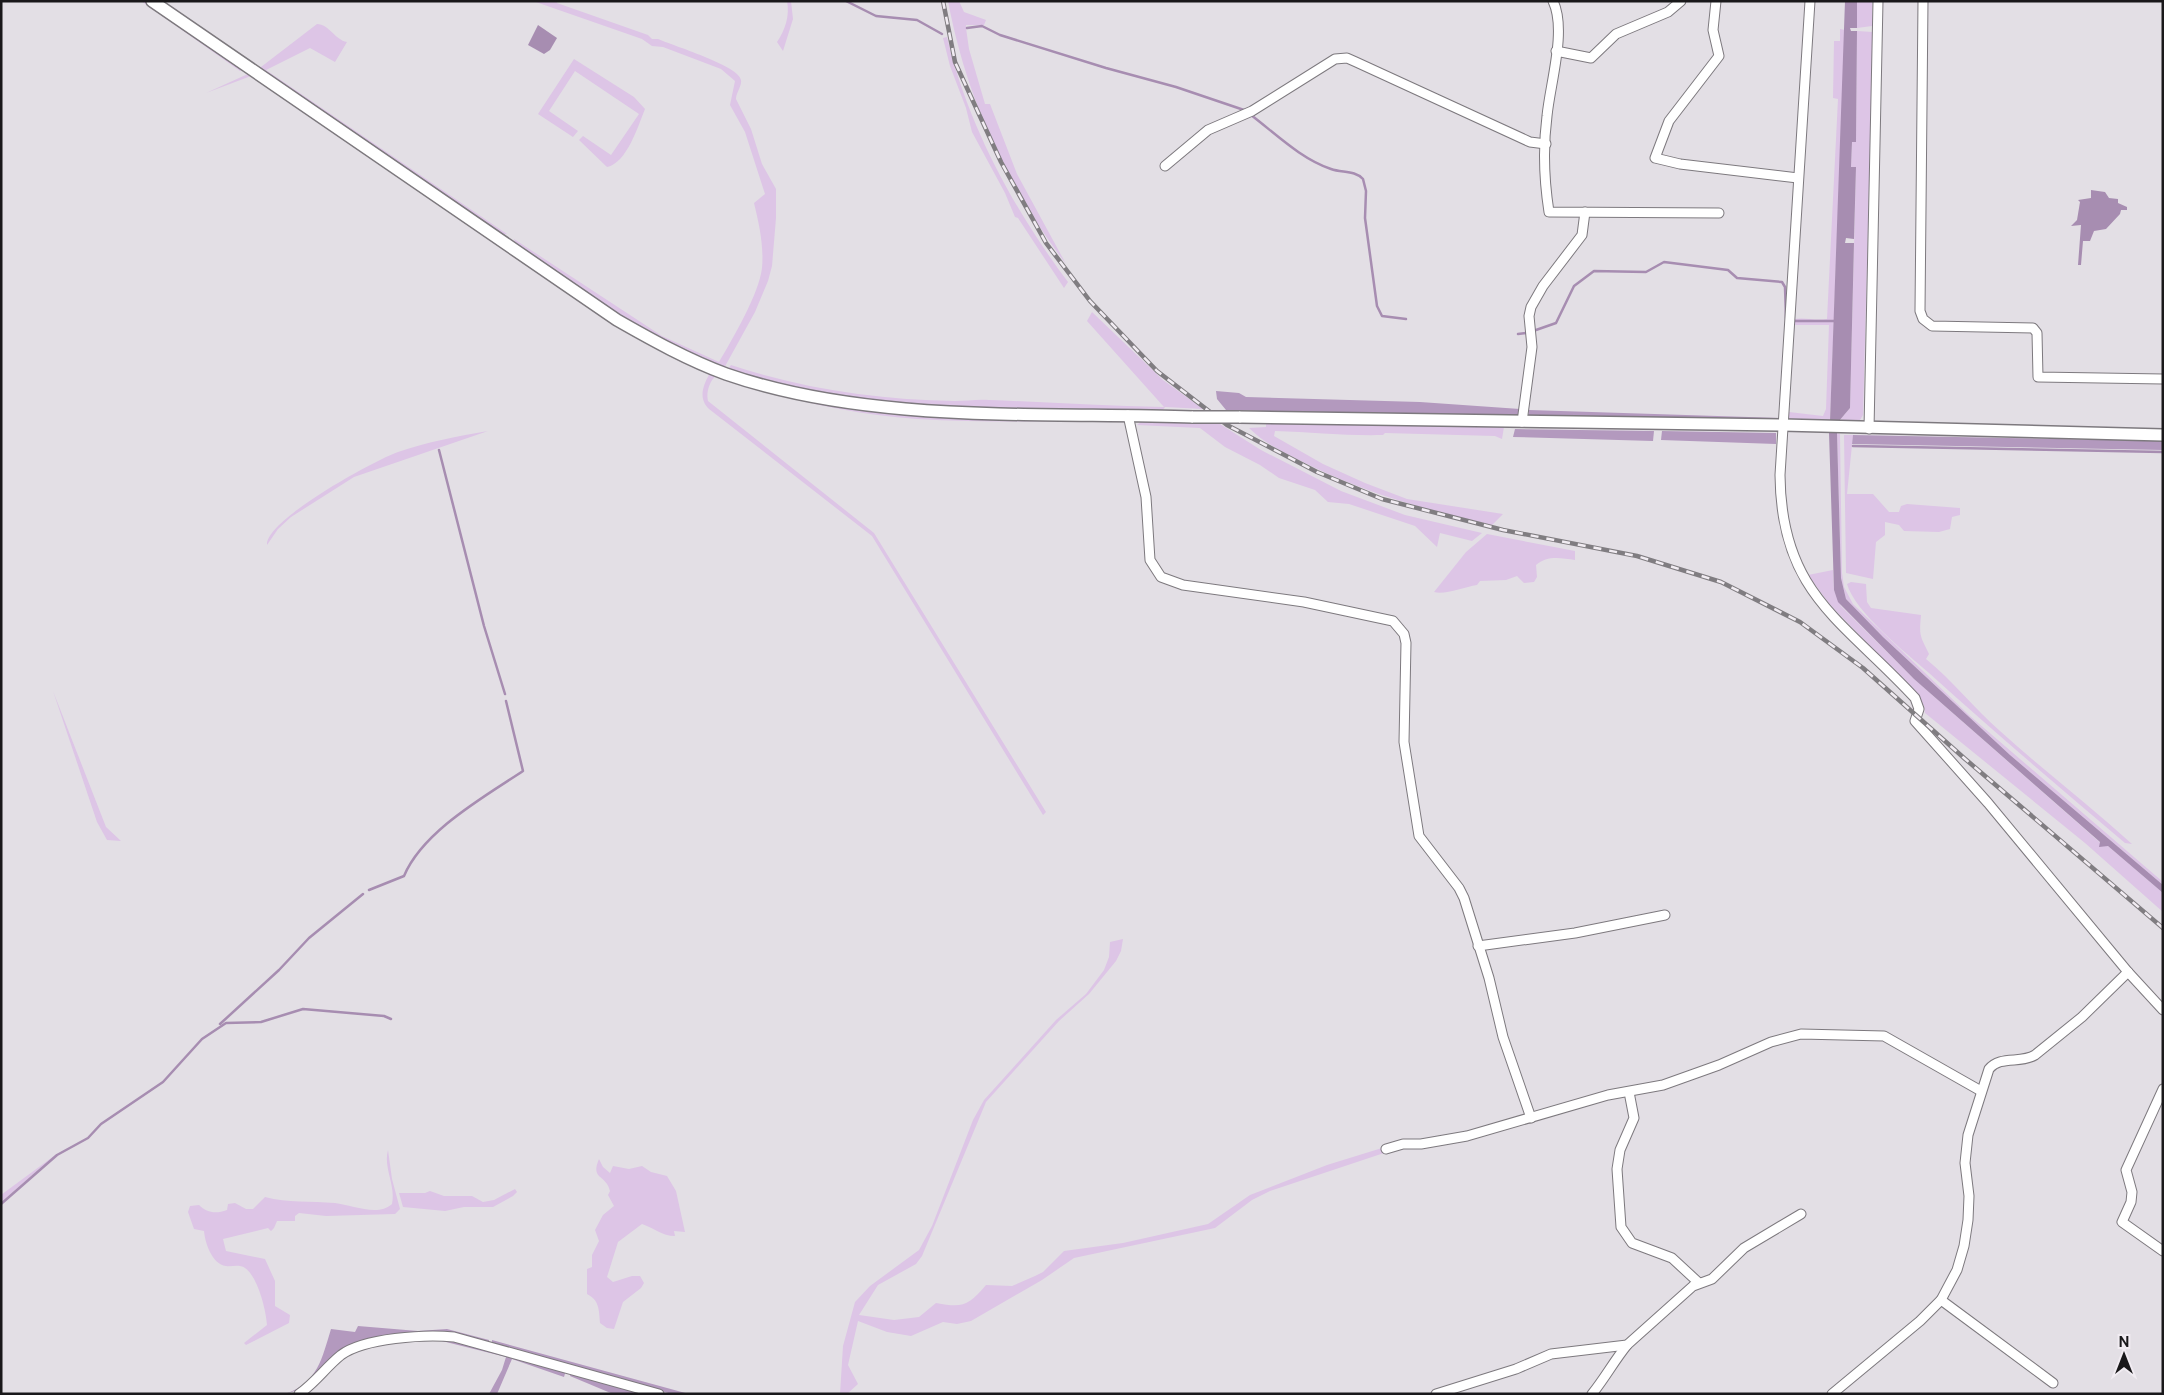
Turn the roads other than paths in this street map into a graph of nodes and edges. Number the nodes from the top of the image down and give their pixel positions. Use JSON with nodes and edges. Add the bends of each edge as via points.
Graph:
{"nodes":[{"id":1,"x":152,"y":1,"type":"edge"},
{"id":2,"x":1553,"y":1,"type":"edge"},
{"id":3,"x":1680,"y":1,"type":"edge"},
{"id":4,"x":1716,"y":1,"type":"edge"},
{"id":5,"x":1810,"y":1,"type":"edge"},
{"id":6,"x":1878,"y":1,"type":"edge"},
{"id":7,"x":1923,"y":1,"type":"edge"},
{"id":8,"x":1556,"y":52,"type":"junction"},
{"id":9,"x":1546,"y":144,"type":"junction"},
{"id":10,"x":1165,"y":166,"type":"dead end"},
{"id":11,"x":1798,"y":178,"type":"junction"},
{"id":12,"x":1584,"y":212,"type":"junction"},
{"id":13,"x":1719,"y":213,"type":"dead end"},
{"id":14,"x":2163,"y":379,"type":"edge"},
{"id":15,"x":1128,"y":415,"type":"junction"},
{"id":16,"x":1522,"y":422,"type":"junction"},
{"id":17,"x":1783,"y":425,"type":"junction"},
{"id":18,"x":1869,"y":428,"type":"junction"},
{"id":19,"x":2163,"y":435,"type":"edge"},
{"id":20,"x":1665,"y":915,"type":"dead end"},
{"id":21,"x":1478,"y":946,"type":"junction"},
{"id":22,"x":2128,"y":972,"type":"junction"},
{"id":23,"x":2163,"y":1010,"type":"edge"},
{"id":24,"x":2163,"y":1089,"type":"edge"},
{"id":25,"x":1981,"y":1091,"type":"junction"},
{"id":26,"x":1629,"y":1092,"type":"junction"},
{"id":27,"x":1531,"y":1118,"type":"junction"},
{"id":28,"x":1386,"y":1149,"type":"dead end"},
{"id":29,"x":1801,"y":1214,"type":"dead end"},
{"id":30,"x":2163,"y":1251,"type":"edge"},
{"id":31,"x":1699,"y":1283,"type":"junction"},
{"id":32,"x":1941,"y":1300,"type":"junction"},
{"id":33,"x":1627,"y":1345,"type":"junction"},
{"id":34,"x":2053,"y":1383,"type":"dead end"},
{"id":35,"x":654,"y":1393,"type":"edge"},
{"id":36,"x":299,"y":1394,"type":"edge"},
{"id":37,"x":1436,"y":1394,"type":"edge"},
{"id":38,"x":1592,"y":1394,"type":"edge"},
{"id":39,"x":1832,"y":1394,"type":"edge"}],
"edges":[{"from":1,"to":15,"type":"main road","via":[[618,320],[680,354],[759,383],[885,407]]},
{"from":2,"to":8,"type":"street","via":[[1557,19]]},
{"from":3,"to":8,"type":"street","via":[[1668,12],[1616,34],[1591,58]]},
{"from":4,"to":11,"type":"street","via":[[1714,30],[1719,56],[1669,121],[1655,158]]},
{"from":5,"to":11,"type":"street"},
{"from":6,"to":18,"type":"street"},
{"from":7,"to":14,"type":"street","via":[[1920,311],[1923,319],[1932,326],[2033,328],[2037,333],[2038,377]]},
{"from":8,"to":9,"type":"street"},
{"from":9,"to":10,"type":"street","via":[[1530,142],[1356,62],[1340,58],[1285,88],[1252,111],[1208,130]]},
{"from":9,"to":12,"type":"street","via":[[1545,184],[1549,212]]},
{"from":11,"to":17,"type":"street"},
{"from":12,"to":13,"type":"street"},
{"from":12,"to":16,"type":"street","via":[[1582,236],[1543,286],[1531,307],[1532,347]]},
{"from":15,"to":16,"type":"main road","bridge":true},
{"from":15,"to":21,"type":"street","via":[[1146,497],[1150,560],[1161,577],[1182,585],[1304,602],[1379,617],[1400,627],[1406,643],[1404,742],[1420,836],[1459,888]]},
{"from":16,"to":17,"type":"main road"},
{"from":17,"to":18,"type":"main road"},
{"from":17,"to":22,"type":"street","via":[[1781,509],[1789,545],[1803,577],[1825,610],[1914,698],[1919,709],[1915,721],[1988,803]]},
{"from":18,"to":19,"type":"main road"},
{"from":20,"to":21,"type":"street"},
{"from":21,"to":27,"type":"street","via":[[1503,1037]]},
{"from":22,"to":23,"type":"street"},
{"from":22,"to":25,"type":"street","via":[[2035,1055],[2027,1060],[1992,1064]]},
{"from":24,"to":30,"type":"street","via":[[2126,1170],[2132,1192],[2122,1222]]},
{"from":25,"to":26,"type":"street","via":[[1884,1036],[1818,1033],[1785,1037],[1663,1085]]},
{"from":25,"to":32,"type":"street","via":[[1966,1146],[1969,1196],[1964,1246],[1958,1270]]},
{"from":26,"to":27,"type":"street"},
{"from":26,"to":31,"type":"street","via":[[1634,1118],[1620,1150],[1616,1169],[1621,1227],[1632,1243],[1672,1258]]},
{"from":27,"to":28,"type":"street","via":[[1467,1136]]},
{"from":29,"to":31,"type":"street","via":[[1744,1248],[1712,1278]]},
{"from":31,"to":33,"type":"street"},
{"from":32,"to":34,"type":"street"},
{"from":32,"to":39,"type":"street"},
{"from":33,"to":37,"type":"street","via":[[1560,1352]]},
{"from":33,"to":38,"type":"street"},
{"from":35,"to":36,"type":"street","via":[[440,1335],[379,1340],[356,1346],[340,1356]]}]}
